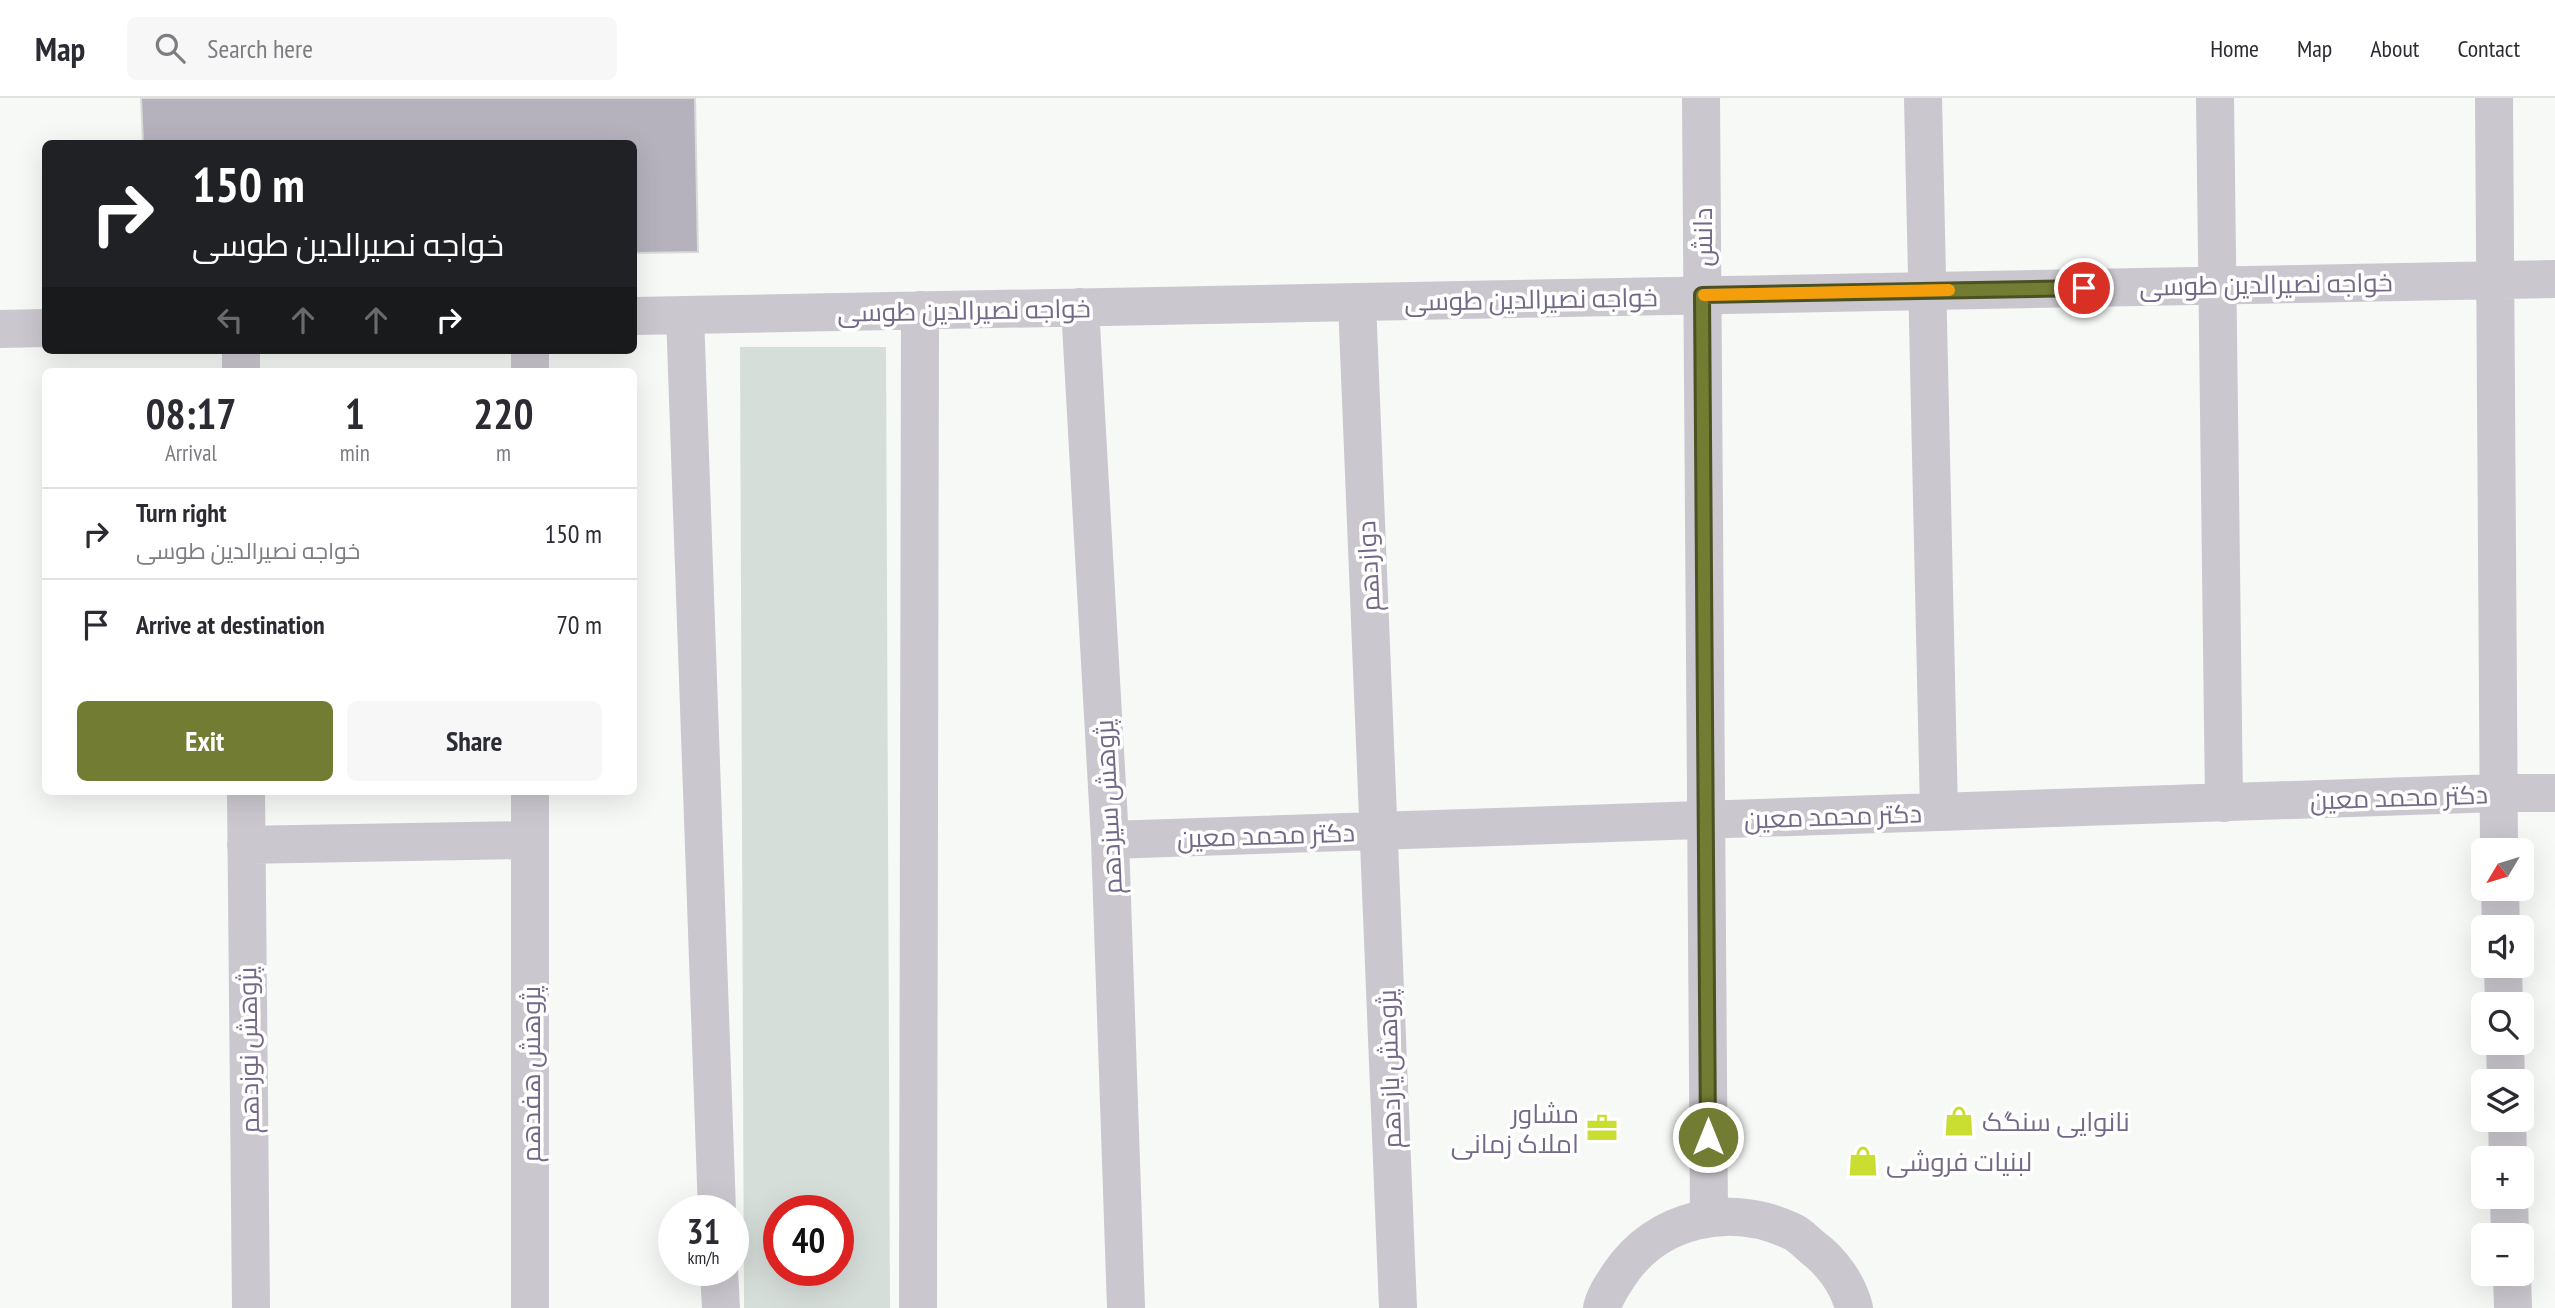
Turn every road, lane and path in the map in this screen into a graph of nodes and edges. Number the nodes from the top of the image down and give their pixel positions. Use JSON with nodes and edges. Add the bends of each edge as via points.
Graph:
{"nodes":[{"id":1,"x":1701,"y":98,"type":"edge"},
{"id":2,"x":1923,"y":98,"type":"edge"},
{"id":3,"x":2214,"y":98,"type":"edge"},
{"id":4,"x":2494,"y":98,"type":"edge"},
{"id":5,"x":2555,"y":279,"type":"edge"},
{"id":6,"x":2495,"y":280,"type":"junction"},
{"id":7,"x":2216,"y":285,"type":"junction"},
{"id":8,"x":1926,"y":291,"type":"junction"},
{"id":9,"x":1702,"y":295,"type":"junction"},
{"id":10,"x":1357,"y":302,"type":"junction"},
{"id":11,"x":1080,"y":307,"type":"junction"},
{"id":12,"x":920,"y":310,"type":"junction"},
{"id":13,"x":685,"y":315,"type":"junction"},
{"id":14,"x":637,"y":316,"type":"edge"},
{"id":15,"x":0,"y":328,"type":"edge"},
{"id":16,"x":42,"y":328,"type":"edge"},
{"id":17,"x":2498,"y":793,"type":"junction"},
{"id":18,"x":2555,"y":793,"type":"edge"},
{"id":19,"x":246,"y":795,"type":"edge"},
{"id":20,"x":530,"y":795,"type":"edge"},
{"id":21,"x":2224,"y":803,"type":"junction"},
{"id":22,"x":1939,"y":812,"type":"junction"},
{"id":23,"x":1706,"y":821,"type":"junction"},
{"id":24,"x":1380,"y":831,"type":"junction"},
{"id":25,"x":2499,"y":838,"type":"edge"},
{"id":26,"x":1111,"y":840,"type":"junction"},
{"id":27,"x":530,"y":841,"type":"junction"},
{"id":28,"x":246,"y":845,"type":"junction"},
{"id":29,"x":716,"y":1195,"type":"edge"},
{"id":30,"x":1709,"y":1216,"type":"junction"},
{"id":31,"x":720,"y":1286,"type":"edge"},
{"id":32,"x":2512,"y":1286,"type":"edge"},
{"id":33,"x":251,"y":1308,"type":"edge"},
{"id":34,"x":530,"y":1308,"type":"edge"},
{"id":35,"x":721,"y":1308,"type":"edge"},
{"id":36,"x":918,"y":1308,"type":"edge"},
{"id":37,"x":1126,"y":1308,"type":"edge"},
{"id":38,"x":1398,"y":1308,"type":"edge"},
{"id":39,"x":1602,"y":1308,"type":"edge"},
{"id":40,"x":1854,"y":1308,"type":"edge"},
{"id":41,"x":2512,"y":1308,"type":"edge"}],
"edges":[{"from":1,"to":9,"type":"street","name":"دانش"},
{"from":2,"to":8,"type":"street"},
{"from":3,"to":7,"type":"street"},
{"from":4,"to":6,"type":"street"},
{"from":5,"to":6,"type":"street","name":"خواجه نصیرالدین طوسی"},
{"from":6,"to":7,"type":"street","name":"خواجه نصیرالدین طوسی"},
{"from":6,"to":17,"type":"street"},
{"from":7,"to":8,"type":"street","name":"خواجه نصیرالدین طوسی"},
{"from":7,"to":21,"type":"street"},
{"from":8,"to":9,"type":"street","name":"خواجه نصیرالدین طوسی"},
{"from":8,"to":22,"type":"street"},
{"from":9,"to":10,"type":"street","name":"خواجه نصیرالدین طوسی"},
{"from":9,"to":23,"type":"street","name":"دانش"},
{"from":10,"to":11,"type":"street","name":"خواجه نصیرالدین طوسی"},
{"from":10,"to":24,"type":"street","name":"دوازدهم"},
{"from":11,"to":12,"type":"street","name":"خواجه نصیرالدین طوسی"},
{"from":11,"to":26,"type":"street","name":"پژوهش سیزدهم"},
{"from":12,"to":13,"type":"street","name":"خواجه نصیرالدین طوسی"},
{"from":12,"to":36,"type":"street"},
{"from":13,"to":14,"type":"street","name":"خواجه نصیرالدین طوسی"},
{"from":13,"to":29,"type":"street"},
{"from":15,"to":16,"type":"street"},
{"from":17,"to":18,"type":"street","name":"دکتر محمد معین"},
{"from":17,"to":21,"type":"street","name":"دکتر محمد معین"},
{"from":17,"to":25,"type":"street"},
{"from":19,"to":28,"type":"street","name":"پژوهش نوزدهم"},
{"from":20,"to":27,"type":"street","name":"پژوهش هفدهم"},
{"from":21,"to":22,"type":"street","name":"دکتر محمد معین"},
{"from":22,"to":23,"type":"street","name":"دکتر محمد معین"},
{"from":23,"to":24,"type":"street","name":"دکتر محمد معین"},
{"from":23,"to":30,"type":"street","name":"دانش"},
{"from":24,"to":26,"type":"street","name":"دکتر محمد معین"},
{"from":24,"to":38,"type":"street","name":"پژوهش یازدهم"},
{"from":26,"to":37,"type":"street","name":"پژوهش سیزدهم"},
{"from":27,"to":28,"type":"street"},
{"from":27,"to":34,"type":"street","name":"پژوهش هفدهم"},
{"from":28,"to":33,"type":"street","name":"پژوهش نوزدهم"},
{"from":30,"to":39,"type":"street","via":[[1665,1230],[1630,1258]]},
{"from":30,"to":40,"type":"street","via":[[1752,1217],[1793,1231],[1827,1259],[1851,1294]]},
{"from":31,"to":35,"type":"street"},
{"from":32,"to":41,"type":"street"}]}
